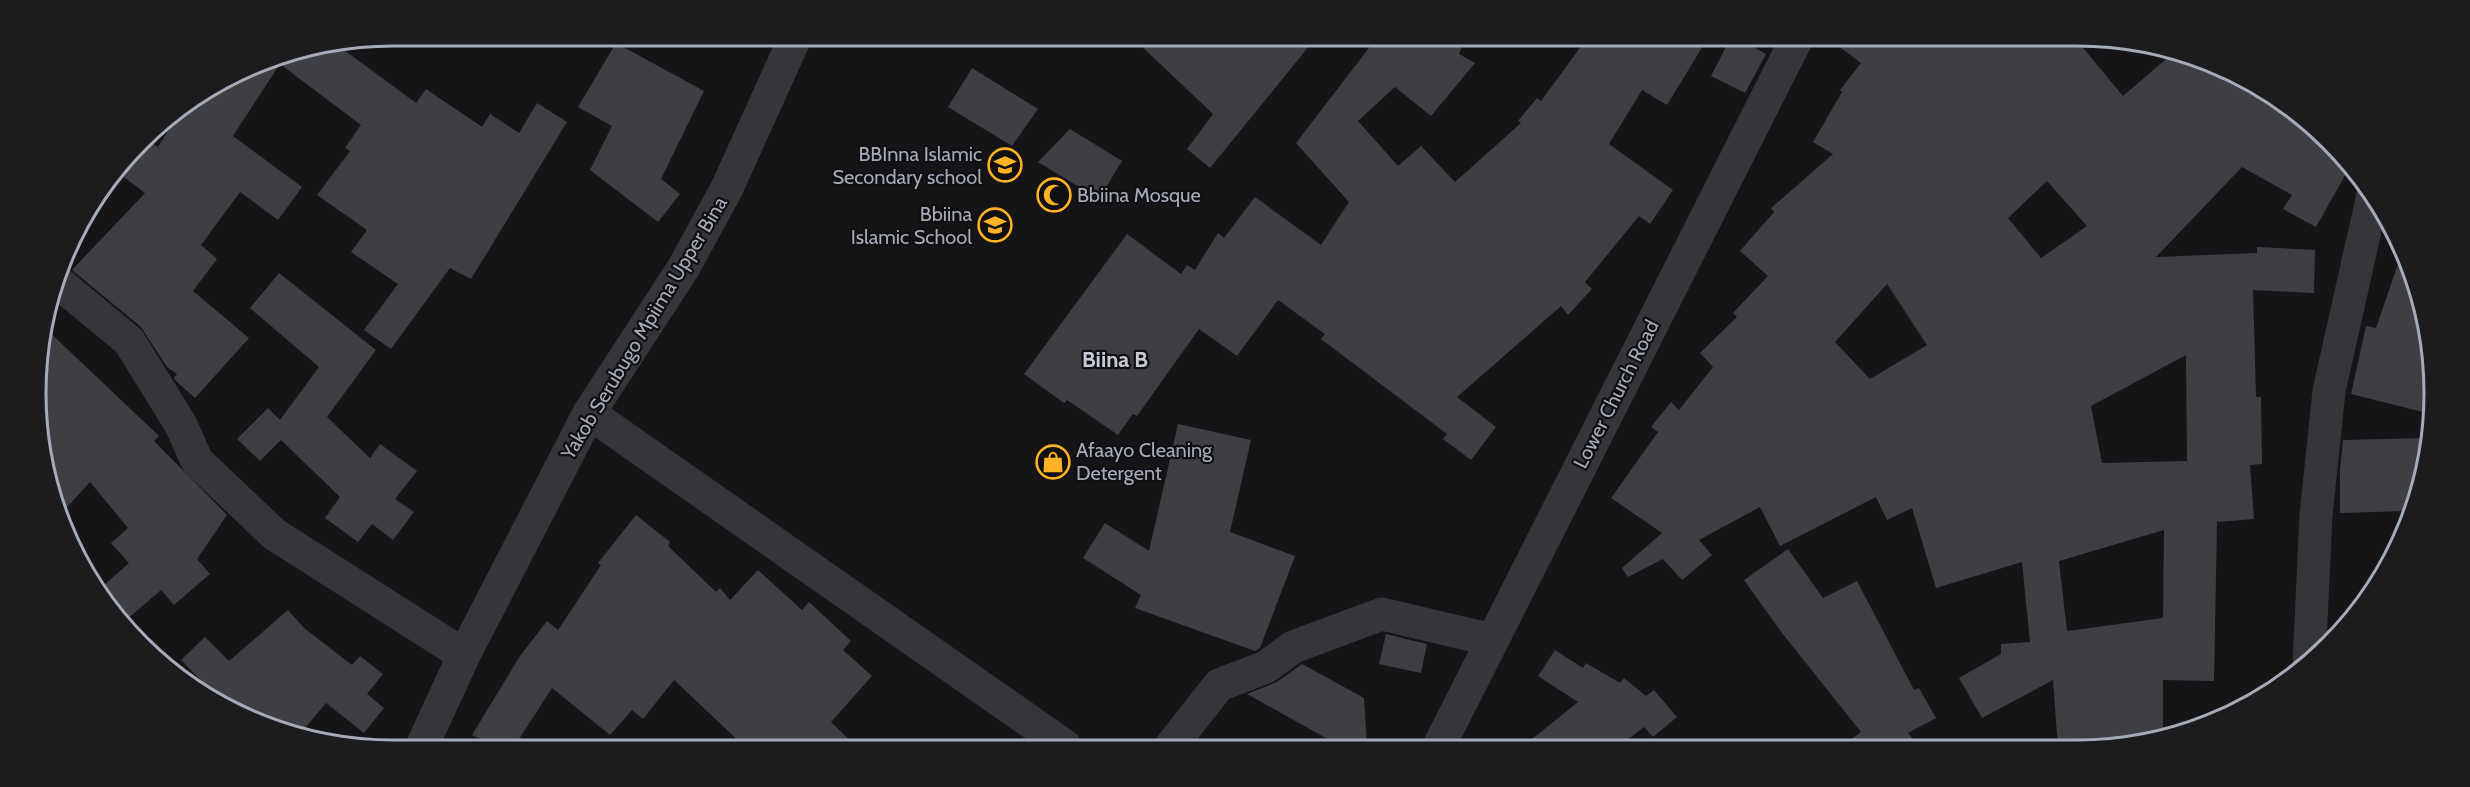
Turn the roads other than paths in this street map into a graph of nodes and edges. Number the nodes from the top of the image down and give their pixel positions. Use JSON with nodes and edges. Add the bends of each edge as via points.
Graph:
{"nodes":[{"id":1,"x":791,"y":46,"type":"edge"},
{"id":2,"x":1793,"y":46,"type":"edge"},
{"id":3,"x":2370,"y":209,"type":"edge"},
{"id":4,"x":63,"y":287,"type":"edge"},
{"id":5,"x":589,"y":413,"type":"junction"},
{"id":6,"x":1492,"y":640,"type":"junction"},
{"id":7,"x":2310,"y":650,"type":"edge"},
{"id":8,"x":464,"y":655,"type":"junction"},
{"id":9,"x":425,"y":740,"type":"edge"},
{"id":10,"x":1056,"y":740,"type":"edge"},
{"id":11,"x":1176,"y":740,"type":"edge"},
{"id":12,"x":1442,"y":740,"type":"edge"}],
"edges":[{"from":1,"to":5,"type":"street","name":"Yakob Serubugo Mpiima Upper Bina","via":[[727,188],[695,248]]},
{"from":2,"to":6,"type":"street","name":"Lower Church Road"},
{"from":3,"to":7,"type":"street","via":[[2329,391],[2316,515]]},
{"from":4,"to":8,"type":"street","via":[[129,340],[182,425],[197,461],[274,534]]},
{"from":5,"to":8,"type":"street","name":"Yakob Serubugo Mpiima Upper Bina"},
{"from":5,"to":10,"type":"street"},
{"from":6,"to":11,"type":"street","via":[[1382,614],[1293,647],[1266,667],[1219,685]]},
{"from":6,"to":12,"type":"street","name":"Lower Church Road"},
{"from":8,"to":9,"type":"street","name":"Yakob Serubugo Mpiima Upper Bina"}]}
